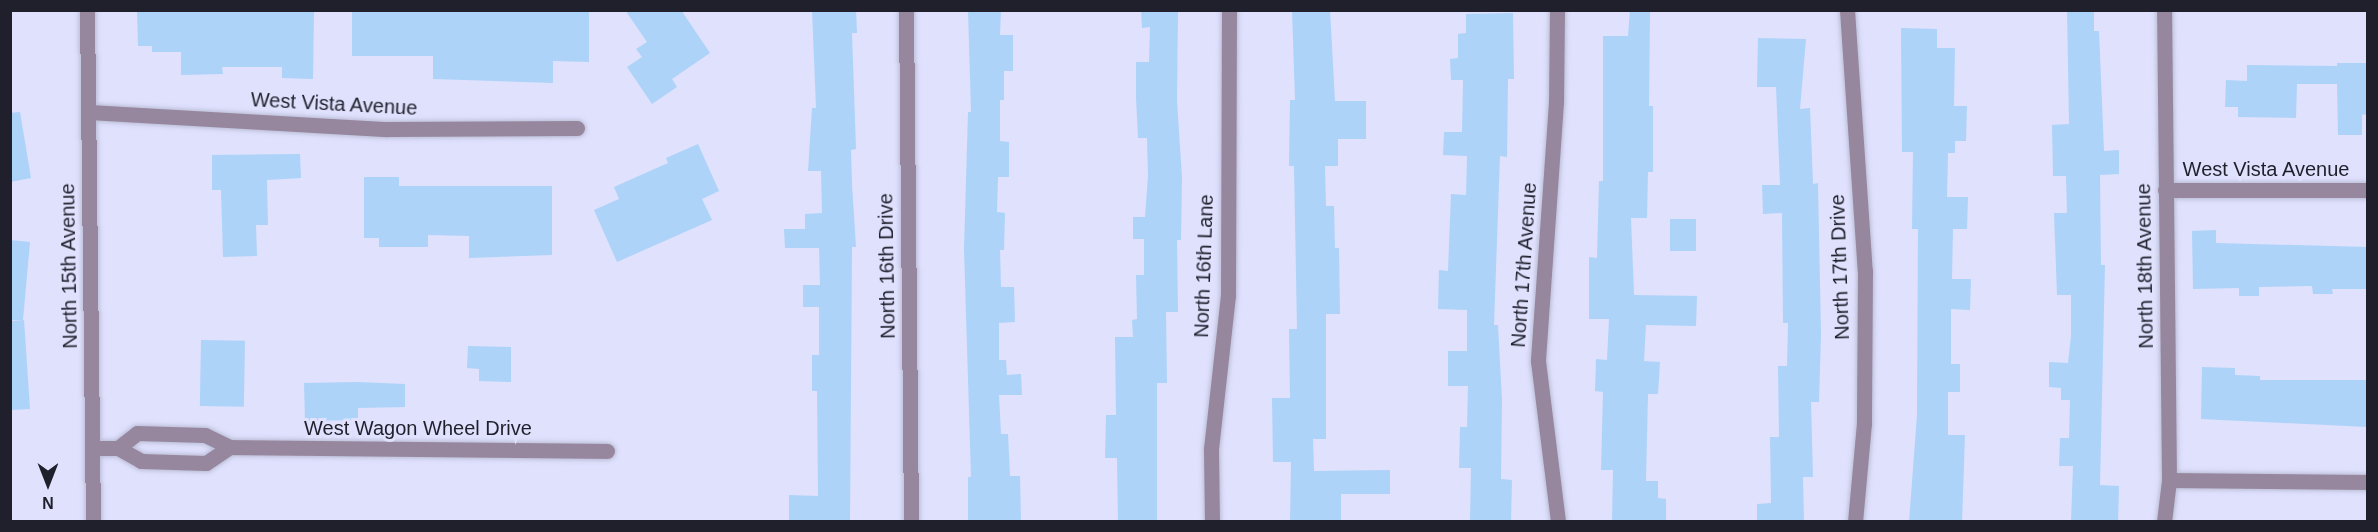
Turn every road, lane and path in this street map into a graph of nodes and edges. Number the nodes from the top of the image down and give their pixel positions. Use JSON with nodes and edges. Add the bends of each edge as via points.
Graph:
{"nodes":[{"id":1,"x":87,"y":10,"type":"edge"},
{"id":2,"x":906,"y":10,"type":"edge"},
{"id":3,"x":1229,"y":10,"type":"edge"},
{"id":4,"x":1557,"y":10,"type":"edge"},
{"id":5,"x":1848,"y":10,"type":"edge"},
{"id":6,"x":2164,"y":10,"type":"edge"},
{"id":7,"x":89,"y":112,"type":"junction"},
{"id":8,"x":577,"y":128,"type":"dead end"},
{"id":9,"x":2165,"y":190,"type":"junction"},
{"id":10,"x":2367,"y":190,"type":"edge"},
{"id":11,"x":180,"y":434,"type":"junction"},
{"id":12,"x":230,"y":447,"type":"junction"},
{"id":13,"x":92,"y":448,"type":"junction"},
{"id":14,"x":118,"y":448,"type":"junction"},
{"id":15,"x":607,"y":451,"type":"dead end"},
{"id":16,"x":179,"y":462,"type":"junction"},
{"id":17,"x":2169,"y":480,"type":"junction"},
{"id":18,"x":2367,"y":482,"type":"edge"},
{"id":19,"x":93,"y":522,"type":"edge"},
{"id":20,"x":911,"y":522,"type":"edge"},
{"id":21,"x":1212,"y":522,"type":"edge"},
{"id":22,"x":1558,"y":522,"type":"edge"},
{"id":23,"x":1855,"y":522,"type":"edge"},
{"id":24,"x":2164,"y":522,"type":"edge"}],
"edges":[{"from":1,"to":7,"type":"street","name":"North 15th Avenue"},
{"from":2,"to":20,"type":"street","name":"North 16th Drive"},
{"from":3,"to":21,"type":"street","name":"North 16th Lane","via":[[1228,295],[1211,449]]},
{"from":4,"to":22,"type":"street","name":"North 17th Avenue","via":[[1556,102],[1538,361]]},
{"from":5,"to":23,"type":"street","name":"North 17th Drive","via":[[1865,271],[1864,423]]},
{"from":6,"to":9,"type":"street","name":"North 18th Avenue"},
{"from":7,"to":8,"type":"street","name":"West Vista Avenue","via":[[388,129]]},
{"from":7,"to":13,"type":"street","name":"North 15th Avenue"},
{"from":9,"to":10,"type":"street","name":"West Vista Avenue"},
{"from":9,"to":17,"type":"street","name":"North 18th Avenue"},
{"from":11,"to":12,"type":"street","name":"West Wagon Wheel Drive","via":[[206,435]]},
{"from":11,"to":14,"type":"street","name":"West Wagon Wheel Drive","via":[[137,433]]},
{"from":11,"to":16,"type":"street"},
{"from":12,"to":15,"type":"street","name":"West Wagon Wheel Drive"},
{"from":12,"to":16,"type":"street","via":[[206,463]]},
{"from":13,"to":14,"type":"street"},
{"from":13,"to":19,"type":"street","name":"North 15th Avenue"},
{"from":14,"to":16,"type":"street","via":[[141,461]]},
{"from":17,"to":18,"type":"street"},
{"from":17,"to":24,"type":"street","name":"North 18th Avenue"}]}
